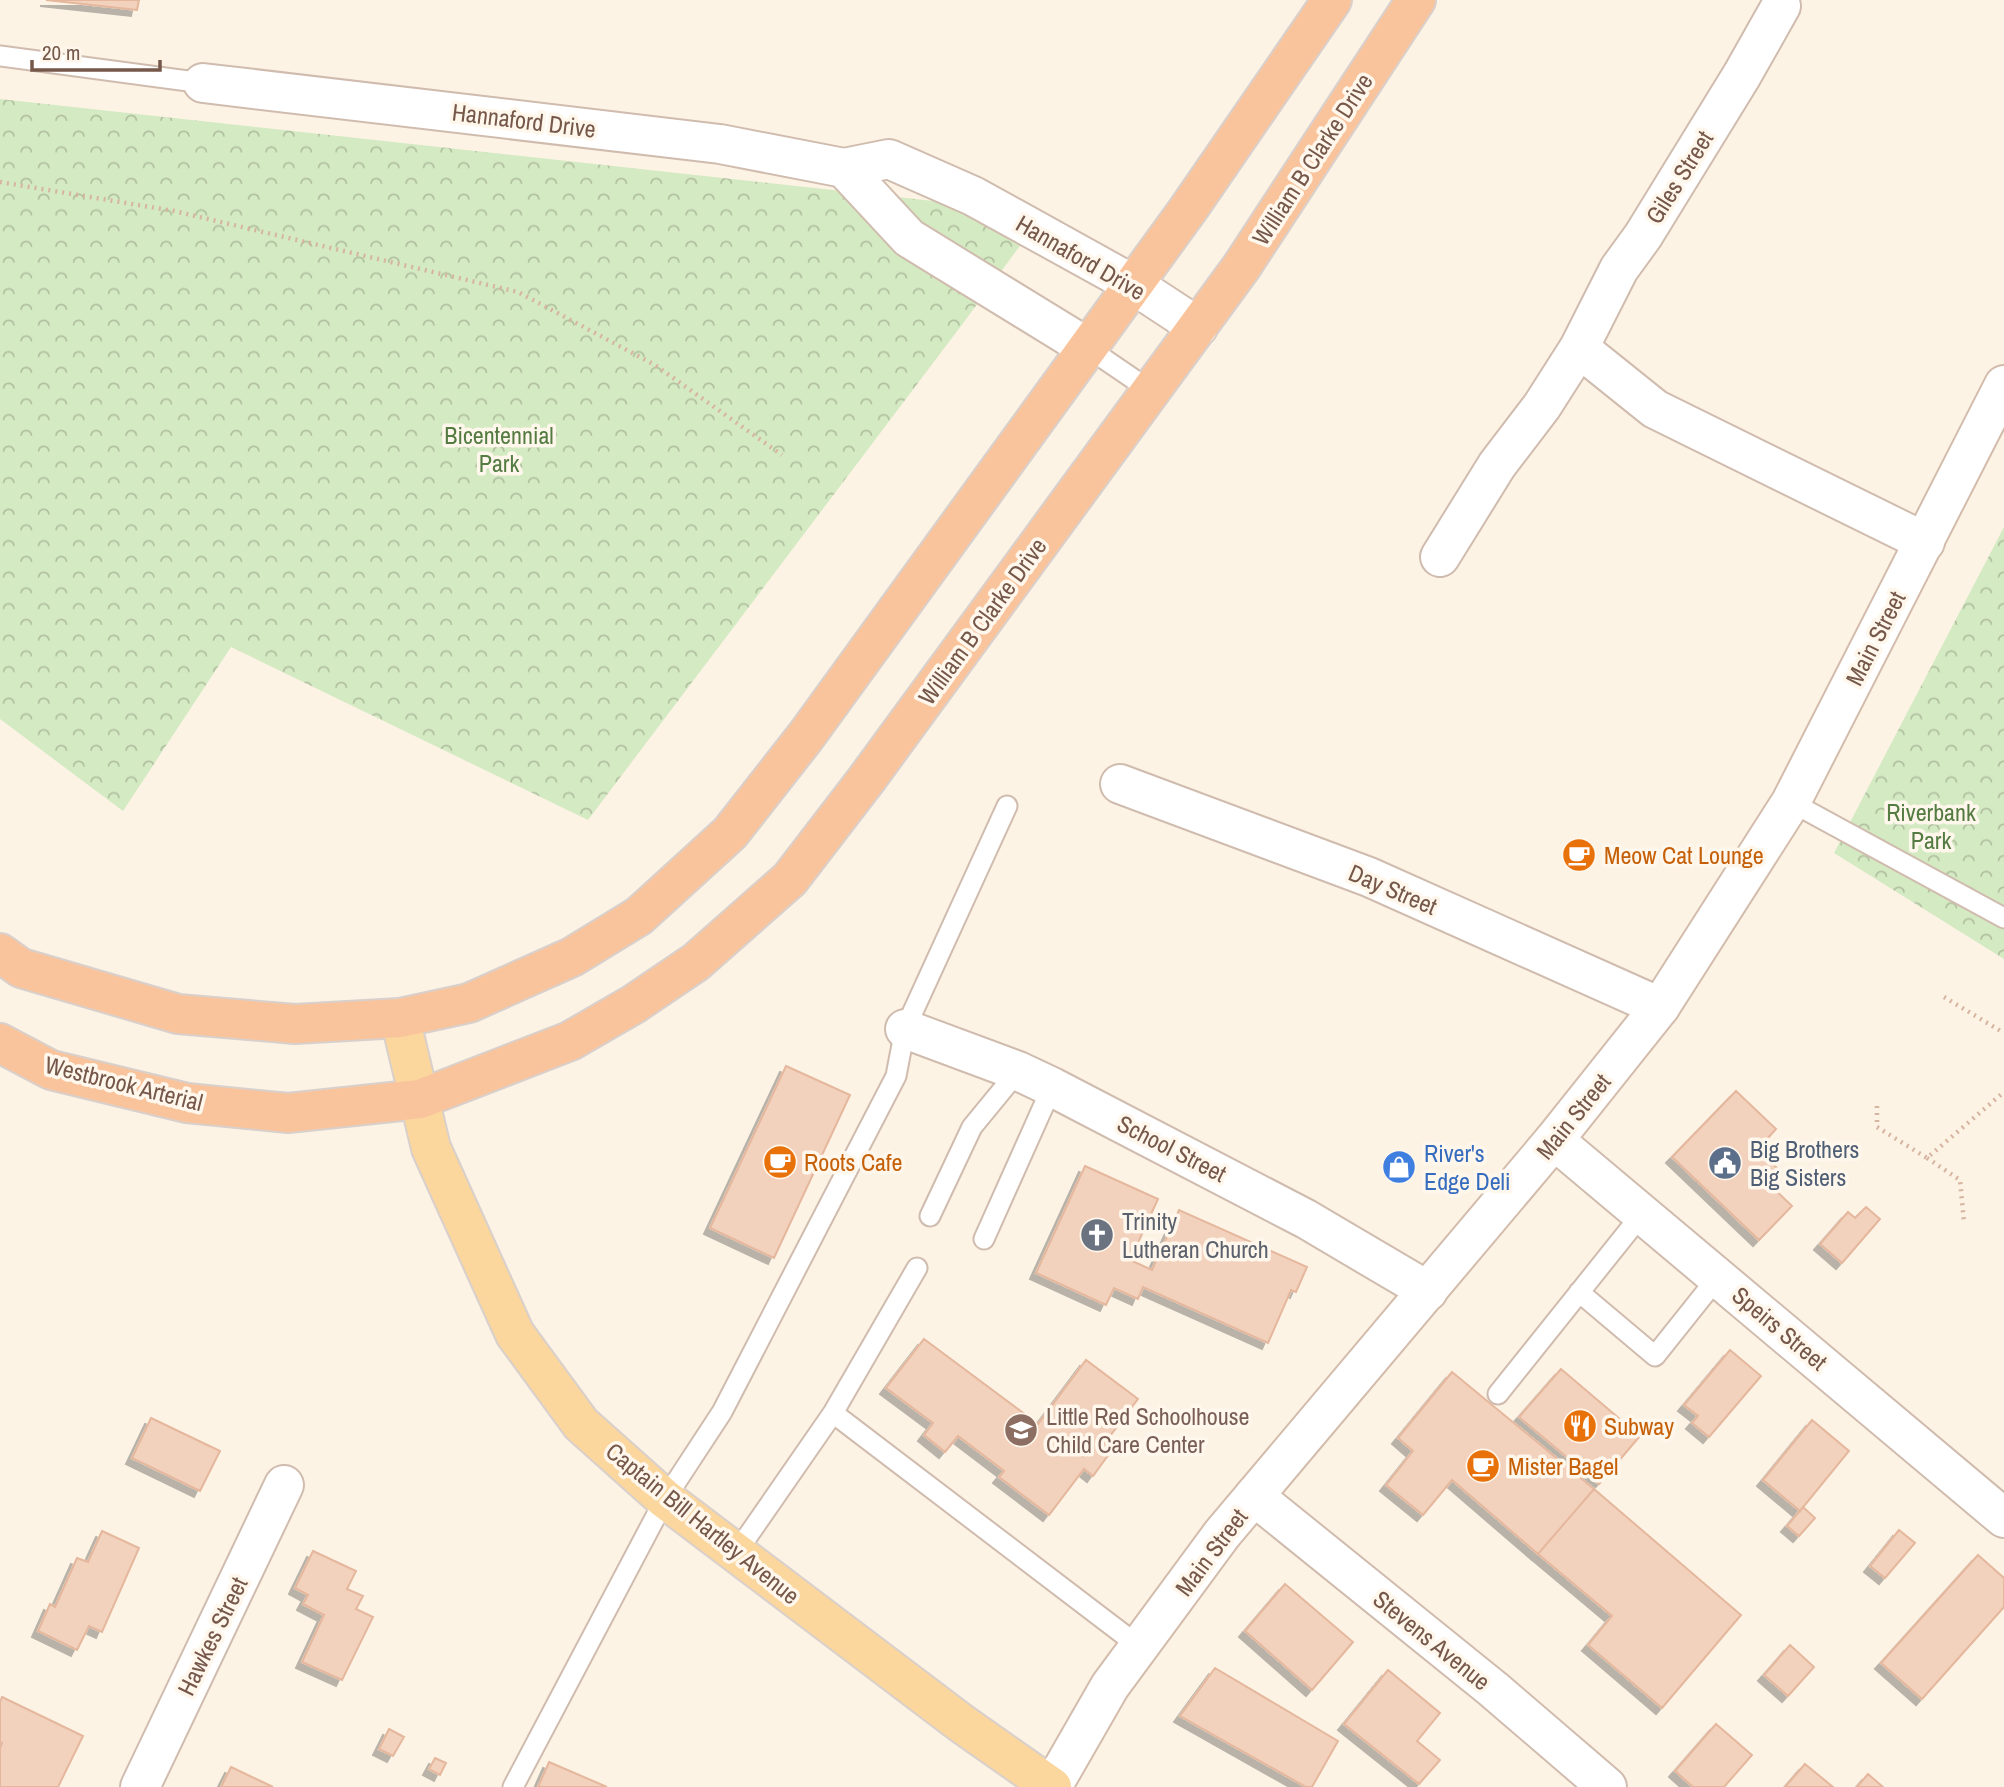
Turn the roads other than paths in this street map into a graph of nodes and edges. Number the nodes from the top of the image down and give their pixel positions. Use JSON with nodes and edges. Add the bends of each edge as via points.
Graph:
{"nodes":[{"id":1,"x":1332,"y":0,"type":"edge"},
{"id":2,"x":1416,"y":0,"type":"edge"},
{"id":3,"x":1781,"y":6,"type":"dead end"},
{"id":4,"x":0,"y":56,"type":"edge"},
{"id":5,"x":203,"y":83,"type":"joint"},
{"id":6,"x":844,"y":168,"type":"junction"},
{"id":7,"x":1134,"y":285,"type":"junction"},
{"id":8,"x":1198,"y":327,"type":"junction"},
{"id":9,"x":1088,"y":348,"type":"junction"},
{"id":10,"x":1579,"y":348,"type":"junction"},
{"id":11,"x":2004,"y":385,"type":"edge"},
{"id":12,"x":1151,"y":390,"type":"junction"},
{"id":13,"x":1925,"y":542,"type":"junction"},
{"id":14,"x":1440,"y":557,"type":"dead end"},
{"id":15,"x":1120,"y":784,"type":"dead end"},
{"id":16,"x":1791,"y":802,"type":"junction"},
{"id":17,"x":1007,"y":806,"type":"dead end"},
{"id":18,"x":2004,"y":918,"type":"edge"},
{"id":19,"x":0,"y":953,"type":"edge"},
{"id":20,"x":1660,"y":1007,"type":"junction"},
{"id":21,"x":400,"y":1018,"type":"junction"},
{"id":22,"x":905,"y":1029,"type":"junction"},
{"id":23,"x":0,"y":1043,"type":"edge"},
{"id":24,"x":1018,"y":1072,"type":"junction"},
{"id":25,"x":1052,"y":1087,"type":"junction"},
{"id":26,"x":420,"y":1099,"type":"junction"},
{"id":27,"x":1554,"y":1140,"type":"junction"},
{"id":28,"x":1642,"y":1214,"type":"junction"},
{"id":29,"x":930,"y":1216,"type":"dead end"},
{"id":30,"x":984,"y":1239,"type":"dead end"},
{"id":31,"x":917,"y":1268,"type":"dead end"},
{"id":32,"x":1718,"y":1277,"type":"junction"},
{"id":33,"x":1428,"y":1291,"type":"junction"},
{"id":34,"x":1579,"y":1292,"type":"junction"},
{"id":35,"x":1498,"y":1394,"type":"dead end"},
{"id":36,"x":834,"y":1413,"type":"junction"},
{"id":37,"x":284,"y":1485,"type":"dead end"},
{"id":38,"x":1254,"y":1496,"type":"junction"},
{"id":39,"x":665,"y":1499,"type":"junction"},
{"id":40,"x":2004,"y":1518,"type":"edge"},
{"id":41,"x":736,"y":1553,"type":"junction"},
{"id":42,"x":1140,"y":1647,"type":"junction"},
{"id":43,"x":139,"y":1787,"type":"edge"},
{"id":44,"x":513,"y":1787,"type":"edge"},
{"id":45,"x":1052,"y":1787,"type":"edge"},
{"id":46,"x":1607,"y":1787,"type":"edge"}],
"edges":[{"from":1,"to":7,"type":"highway"},
{"from":2,"to":8,"type":"highway","name":"William B Clarke Drive"},
{"from":3,"to":10,"type":"street","name":"Giles Street","via":[[1619,269]]},
{"from":4,"to":5,"type":"lane"},
{"from":5,"to":6,"type":"street","name":"Hannaford Drive","via":[[720,144]]},
{"from":6,"to":7,"type":"street","name":"Hannaford Drive","via":[[889,159],[973,196]]},
{"from":6,"to":9,"type":"street","via":[[909,238]]},
{"from":7,"to":8,"type":"street","name":"Hannaford Drive"},
{"from":7,"to":9,"type":"highway"},
{"from":8,"to":12,"type":"highway","name":"William B Clarke Drive"},
{"from":9,"to":12,"type":"lane"},
{"from":9,"to":21,"type":"highway","via":[[806,736],[730,833],[639,916],[572,957],[469,1003]]},
{"from":10,"to":13,"type":"street","via":[[1655,409]]},
{"from":10,"to":14,"type":"street","name":"Giles Street"},
{"from":11,"to":13,"type":"street","name":"Main Street"},
{"from":12,"to":26,"type":"highway","name":"William B Clarke Drive","via":[[790,880],[696,962],[624,1010],[570,1041]]},
{"from":13,"to":16,"type":"street","name":"Main Street"},
{"from":15,"to":20,"type":"street","name":"Day Street","via":[[1368,877]]},
{"from":16,"to":18,"type":"lane"},
{"from":16,"to":20,"type":"street","name":"Main Street"},
{"from":17,"to":22,"type":"lane"},
{"from":19,"to":21,"type":"highway","via":[[21,968],[178,1014],[295,1024]]},
{"from":20,"to":27,"type":"street","name":"Main Street"},
{"from":21,"to":26,"type":"main road","name":"Captain Bill Hartley Avenue"},
{"from":22,"to":24,"type":"street","name":"School Street"},
{"from":22,"to":39,"type":"lane","via":[[896,1076],[722,1412]]},
{"from":23,"to":26,"type":"highway","name":"Westbrook Arterial","via":[[51,1069],[187,1103],[288,1113]]},
{"from":24,"to":25,"type":"street","name":"School Street"},
{"from":24,"to":29,"type":"lane","via":[[972,1127]]},
{"from":25,"to":30,"type":"lane"},
{"from":25,"to":33,"type":"street","name":"School Street","via":[[1306,1219]]},
{"from":26,"to":39,"type":"main road","name":"Captain Bill Hartley Avenue","via":[[431,1148],[515,1334],[581,1424]]},
{"from":27,"to":28,"type":"street","name":"Speirs Street"},
{"from":27,"to":33,"type":"street","name":"Main Street"},
{"from":28,"to":32,"type":"street","name":"Speirs Street"},
{"from":28,"to":34,"type":"lane"},
{"from":31,"to":36,"type":"lane"},
{"from":32,"to":34,"type":"lane","via":[[1656,1356]]},
{"from":32,"to":40,"type":"street","name":"Speirs Street"},
{"from":33,"to":38,"type":"street","name":"Main Street"},
{"from":34,"to":35,"type":"lane"},
{"from":36,"to":41,"type":"lane"},
{"from":36,"to":42,"type":"lane"},
{"from":37,"to":43,"type":"street","name":"Hawkes Street"},
{"from":38,"to":42,"type":"street","name":"Main Street"},
{"from":38,"to":46,"type":"street","name":"Stevens Avenue"},
{"from":39,"to":41,"type":"main road","name":"Captain Bill Hartley Avenue"},
{"from":39,"to":44,"type":"lane"},
{"from":41,"to":45,"type":"main road","name":"Captain Bill Hartley Avenue"},
{"from":42,"to":45,"type":"street","name":"Main Street","via":[[1110,1686]]}]}
